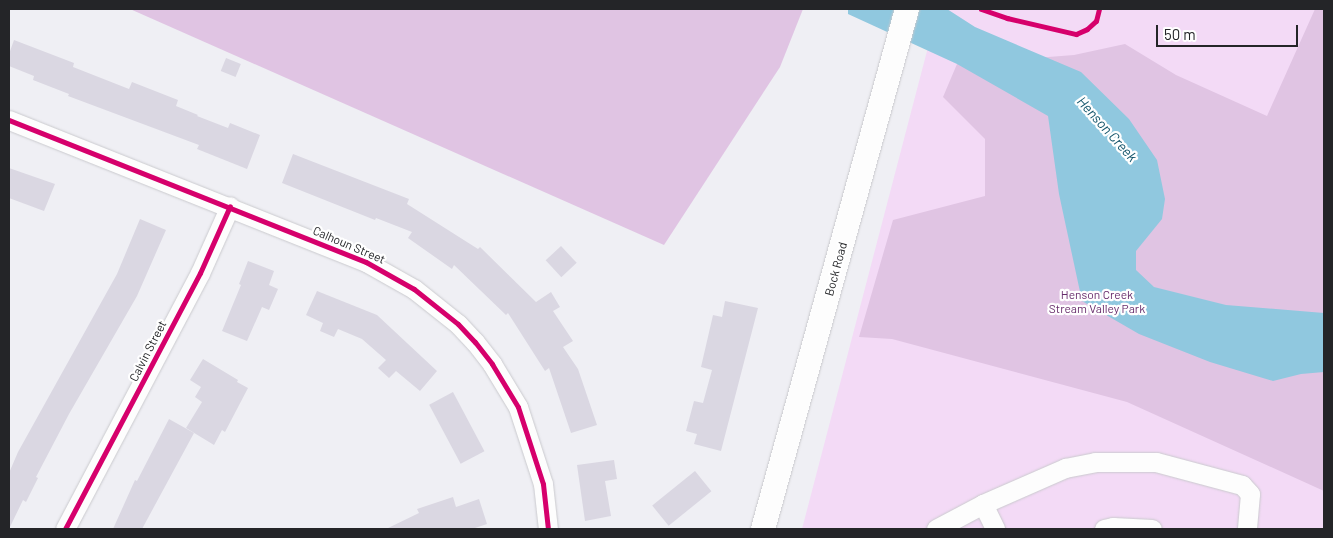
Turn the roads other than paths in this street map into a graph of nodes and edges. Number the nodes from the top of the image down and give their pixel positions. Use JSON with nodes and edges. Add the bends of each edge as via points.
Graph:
{"nodes":[{"id":1,"x":907,"y":9,"type":"edge"},
{"id":2,"x":9,"y":120,"type":"edge"},
{"id":3,"x":230,"y":206,"type":"junction"},
{"id":4,"x":983,"y":504,"type":"junction"},
{"id":5,"x":65,"y":529,"type":"edge"},
{"id":6,"x":548,"y":529,"type":"edge"},
{"id":7,"x":763,"y":529,"type":"edge"},
{"id":8,"x":936,"y":529,"type":"edge"},
{"id":9,"x":995,"y":529,"type":"edge"},
{"id":10,"x":1104,"y":529,"type":"edge"},
{"id":11,"x":1152,"y":529,"type":"edge"},
{"id":12,"x":1247,"y":529,"type":"edge"}],
"edges":[{"from":1,"to":7,"type":"main road","name":"Bock Road"},
{"from":2,"to":3,"type":"street","name":"Calhoun Street"},
{"from":3,"to":5,"type":"street","name":"Calvin Street","via":[[200,272]]},
{"from":3,"to":6,"type":"street","name":"Calhoun Street","via":[[388,273],[458,324],[492,364],[518,406],[543,484]]},
{"from":4,"to":8,"type":"street"},
{"from":4,"to":9,"type":"street"},
{"from":4,"to":12,"type":"street","via":[[1065,468],[1096,462],[1156,462],[1242,485],[1250,494]]},
{"from":10,"to":11,"type":"street"}]}
